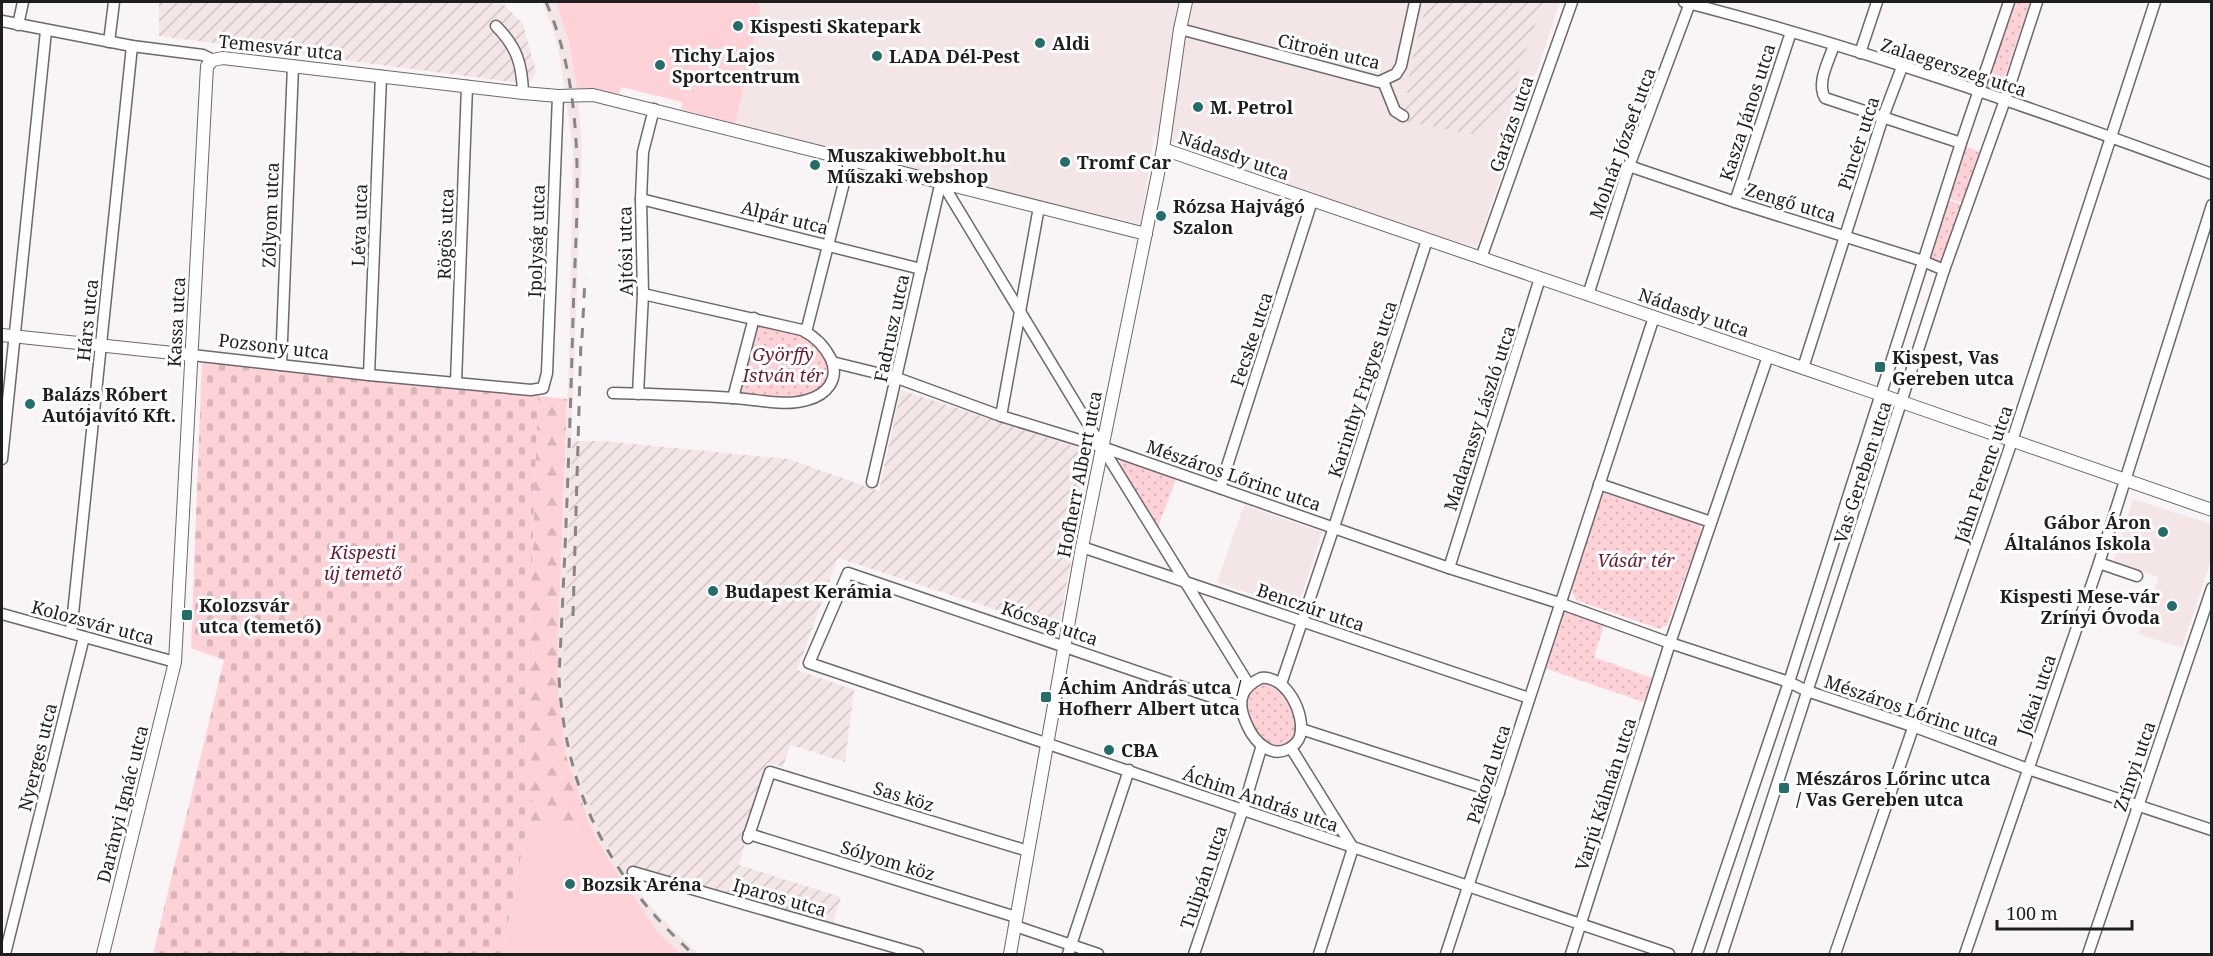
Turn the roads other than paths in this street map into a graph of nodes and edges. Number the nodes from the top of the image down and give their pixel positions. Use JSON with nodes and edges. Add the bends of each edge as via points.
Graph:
{"nodes":[{"id":1,"x":22,"y":2,"type":"edge"},
{"id":2,"x":114,"y":2,"type":"edge"},
{"id":3,"x":1186,"y":2,"type":"edge"},
{"id":4,"x":1415,"y":2,"type":"edge"},
{"id":5,"x":1572,"y":2,"type":"edge"},
{"id":6,"x":1687,"y":2,"type":"edge"},
{"id":7,"x":1876,"y":2,"type":"edge"},
{"id":8,"x":2009,"y":2,"type":"edge"},
{"id":9,"x":2037,"y":2,"type":"edge"},
{"id":10,"x":2155,"y":2,"type":"edge"},
{"id":11,"x":2,"y":21,"type":"edge"},
{"id":12,"x":18,"y":25,"type":"junction"},
{"id":13,"x":496,"y":26,"type":"dead end"},
{"id":14,"x":1180,"y":29,"type":"junction"},
{"id":15,"x":46,"y":31,"type":"junction"},
{"id":16,"x":1791,"y":32,"type":"junction"},
{"id":17,"x":109,"y":42,"type":"junction"},
{"id":18,"x":1834,"y":45,"type":"junction"},
{"id":19,"x":132,"y":46,"type":"junction"},
{"id":20,"x":1860,"y":53,"type":"junction"},
{"id":21,"x":213,"y":60,"type":"junction"},
{"id":22,"x":293,"y":66,"type":"junction"},
{"id":23,"x":1902,"y":67,"type":"junction"},
{"id":24,"x":381,"y":76,"type":"junction"},
{"id":25,"x":1383,"y":81,"type":"junction"},
{"id":26,"x":467,"y":86,"type":"junction"},
{"id":27,"x":1980,"y":91,"type":"junction"},
{"id":28,"x":523,"y":93,"type":"junction"},
{"id":29,"x":558,"y":96,"type":"junction"},
{"id":30,"x":2005,"y":100,"type":"junction"},
{"id":31,"x":654,"y":109,"type":"junction"},
{"id":32,"x":1402,"y":116,"type":"dead end"},
{"id":33,"x":1883,"y":117,"type":"junction"},
{"id":34,"x":2112,"y":137,"type":"junction"},
{"id":35,"x":1961,"y":143,"type":"junction"},
{"id":36,"x":1163,"y":149,"type":"junction"},
{"id":37,"x":850,"y":159,"type":"junction"},
{"id":38,"x":1629,"y":166,"type":"junction"},
{"id":39,"x":2211,"y":174,"type":"edge"},
{"id":40,"x":941,"y":181,"type":"junction"},
{"id":41,"x":641,"y":199,"type":"junction"},
{"id":42,"x":1312,"y":201,"type":"junction"},
{"id":43,"x":1735,"y":202,"type":"junction"},
{"id":44,"x":2211,"y":205,"type":"edge"},
{"id":45,"x":1039,"y":207,"type":"junction"},
{"id":46,"x":1146,"y":234,"type":"junction"},
{"id":47,"x":1845,"y":236,"type":"junction"},
{"id":48,"x":1427,"y":240,"type":"junction"},
{"id":49,"x":828,"y":244,"type":"junction"},
{"id":50,"x":1481,"y":258,"type":"junction"},
{"id":51,"x":1923,"y":261,"type":"junction"},
{"id":52,"x":921,"y":269,"type":"junction"},
{"id":53,"x":1944,"y":270,"type":"junction"},
{"id":54,"x":1540,"y":278,"type":"junction"},
{"id":55,"x":643,"y":294,"type":"junction"},
{"id":56,"x":1588,"y":295,"type":"junction"},
{"id":57,"x":1020,"y":313,"type":"junction"},
{"id":58,"x":1654,"y":317,"type":"junction"},
{"id":59,"x":754,"y":318,"type":"junction"},
{"id":60,"x":806,"y":332,"type":"junction"},
{"id":61,"x":8,"y":336,"type":"edge"},
{"id":62,"x":101,"y":345,"type":"junction"},
{"id":63,"x":192,"y":355,"type":"junction"},
{"id":64,"x":1768,"y":356,"type":"junction"},
{"id":65,"x":832,"y":362,"type":"junction"},
{"id":66,"x":281,"y":365,"type":"junction"},
{"id":67,"x":1803,"y":368,"type":"junction"},
{"id":68,"x":369,"y":375,"type":"junction"},
{"id":69,"x":897,"y":378,"type":"junction"},
{"id":70,"x":456,"y":382,"type":"junction"},
{"id":71,"x":543,"y":388,"type":"joint"},
{"id":72,"x":613,"y":393,"type":"dead end"},
{"id":73,"x":638,"y":394,"type":"junction"},
{"id":74,"x":1880,"y":394,"type":"junction"},
{"id":75,"x":733,"y":398,"type":"junction"},
{"id":76,"x":1902,"y":404,"type":"junction"},
{"id":77,"x":1001,"y":416,"type":"junction"},
{"id":78,"x":2012,"y":441,"type":"junction"},
{"id":79,"x":1102,"y":447,"type":"junction"},
{"id":80,"x":2,"y":459,"type":"edge"},
{"id":81,"x":2124,"y":480,"type":"junction"},
{"id":82,"x":872,"y":482,"type":"dead end"},
{"id":83,"x":1599,"y":484,"type":"junction"},
{"id":84,"x":1220,"y":488,"type":"junction"},
{"id":85,"x":2211,"y":510,"type":"edge"},
{"id":86,"x":1711,"y":522,"type":"junction"},
{"id":87,"x":1334,"y":527,"type":"junction"},
{"id":88,"x":1082,"y":547,"type":"junction"},
{"id":89,"x":2099,"y":563,"type":"junction"},
{"id":90,"x":1449,"y":568,"type":"junction"},
{"id":91,"x":2137,"y":576,"type":"dead end"},
{"id":92,"x":1186,"y":583,"type":"junction"},
{"id":93,"x":2211,"y":588,"type":"edge"},
{"id":94,"x":1559,"y":603,"type":"junction"},
{"id":95,"x":2,"y":614,"type":"edge"},
{"id":96,"x":1303,"y":621,"type":"junction"},
{"id":97,"x":71,"y":633,"type":"junction"},
{"id":98,"x":84,"y":637,"type":"junction"},
{"id":99,"x":1670,"y":643,"type":"junction"},
{"id":100,"x":1064,"y":645,"type":"junction"},
{"id":101,"x":175,"y":662,"type":"junction"},
{"id":102,"x":809,"y":663,"type":"joint"},
{"id":103,"x":1789,"y":682,"type":"junction"},
{"id":104,"x":1281,"y":684,"type":"junction"},
{"id":105,"x":1249,"y":685,"type":"junction"},
{"id":106,"x":1807,"y":691,"type":"junction"},
{"id":107,"x":1529,"y":698,"type":"junction"},
{"id":108,"x":1241,"y":707,"type":"junction"},
{"id":109,"x":1914,"y":727,"type":"junction"},
{"id":110,"x":1301,"y":729,"type":"junction"},
{"id":111,"x":1046,"y":743,"type":"junction"},
{"id":112,"x":1262,"y":745,"type":"junction"},
{"id":113,"x":1291,"y":748,"type":"junction"},
{"id":114,"x":2028,"y":769,"type":"junction"},
{"id":115,"x":1129,"y":770,"type":"junction"},
{"id":116,"x":1499,"y":793,"type":"junction"},
{"id":117,"x":2138,"y":806,"type":"junction"},
{"id":118,"x":1243,"y":809,"type":"junction"},
{"id":119,"x":2211,"y":830,"type":"edge"},
{"id":120,"x":749,"y":836,"type":"joint"},
{"id":121,"x":1353,"y":848,"type":"junction"},
{"id":122,"x":1028,"y":851,"type":"junction"},
{"id":123,"x":633,"y":872,"type":"dead end"},
{"id":124,"x":1468,"y":886,"type":"junction"},
{"id":125,"x":1016,"y":921,"type":"junction"},
{"id":126,"x":1580,"y":924,"type":"junction"},
{"id":127,"x":1069,"y":950,"type":"edge"},
{"id":128,"x":4,"y":954,"type":"edge"},
{"id":129,"x":103,"y":954,"type":"edge"},
{"id":130,"x":918,"y":954,"type":"edge"},
{"id":131,"x":1010,"y":954,"type":"edge"},
{"id":132,"x":1098,"y":954,"type":"edge"},
{"id":133,"x":1194,"y":954,"type":"edge"},
{"id":134,"x":1319,"y":954,"type":"edge"},
{"id":135,"x":1446,"y":954,"type":"edge"},
{"id":136,"x":1571,"y":954,"type":"edge"},
{"id":137,"x":1669,"y":954,"type":"edge"},
{"id":138,"x":1697,"y":954,"type":"edge"},
{"id":139,"x":1722,"y":954,"type":"edge"},
{"id":140,"x":1835,"y":954,"type":"edge"},
{"id":141,"x":1965,"y":954,"type":"edge"},
{"id":142,"x":2088,"y":954,"type":"edge"}],
"edges":[{"from":1,"to":12,"type":"street"},
{"from":2,"to":17,"type":"street"},
{"from":3,"to":14,"type":"street","name":"Hofherr Albert utca"},
{"from":4,"to":25,"type":"street","name":"Citroën utca","via":[[1401,66]]},
{"from":5,"to":50,"type":"street","name":"Garázs utca"},
{"from":6,"to":16,"type":"street","name":"Zalaegerszeg utca"},
{"from":6,"to":38,"type":"street","name":"Molnár József utca"},
{"from":7,"to":20,"type":"street"},
{"from":8,"to":27,"type":"street","name":"Vas Gereben utca"},
{"from":9,"to":30,"type":"street","name":"Vas Gereben utca"},
{"from":10,"to":34,"type":"street","name":"Jáhn Ferenc utca"},
{"from":11,"to":12,"type":"street","name":"Temesvár utca"},
{"from":12,"to":15,"type":"street","name":"Temesvár utca"},
{"from":13,"to":28,"type":"street","via":[[508,39],[522,69]]},
{"from":14,"to":25,"type":"street","name":"Citroën utca","via":[[1374,82]]},
{"from":14,"to":36,"type":"street","name":"Hofherr Albert utca"},
{"from":15,"to":17,"type":"street","name":"Temesvár utca"},
{"from":15,"to":61,"type":"street"},
{"from":16,"to":18,"type":"street","name":"Zalaegerszeg utca"},
{"from":16,"to":43,"type":"street","name":"Kasza János utca"},
{"from":17,"to":19,"type":"street","name":"Temesvár utca"},
{"from":18,"to":20,"type":"street","name":"Zalaegerszeg utca"},
{"from":18,"to":33,"type":"street","via":[[1821,84],[1825,98]]},
{"from":19,"to":21,"type":"street","name":"Temesvár utca"},
{"from":19,"to":62,"type":"street","name":"Hárs utca"},
{"from":20,"to":23,"type":"street","name":"Zalaegerszeg utca"},
{"from":21,"to":22,"type":"street","name":"Temesvár utca"},
{"from":21,"to":63,"type":"street","name":"Kassa utca","via":[[207,66]]},
{"from":22,"to":24,"type":"street","name":"Temesvár utca"},
{"from":22,"to":66,"type":"street","name":"Zólyom utca"},
{"from":23,"to":27,"type":"street","name":"Zalaegerszeg utca"},
{"from":23,"to":33,"type":"street","name":"Pincér utca"},
{"from":24,"to":26,"type":"street","name":"Temesvár utca"},
{"from":24,"to":68,"type":"street","name":"Léva utca"},
{"from":25,"to":32,"type":"street","via":[[1395,111]]},
{"from":26,"to":28,"type":"street","name":"Temesvár utca"},
{"from":26,"to":70,"type":"street","name":"Rögös utca"},
{"from":27,"to":30,"type":"street","name":"Zalaegerszeg utca"},
{"from":27,"to":35,"type":"street","name":"Vas Gereben utca"},
{"from":28,"to":29,"type":"street","name":"Temesvár utca"},
{"from":29,"to":31,"type":"street","name":"Temesvár utca","via":[[593,95]]},
{"from":29,"to":71,"type":"street","name":"Ipolyság utca","via":[[547,373]]},
{"from":30,"to":34,"type":"street","name":"Zalaegerszeg utca"},
{"from":30,"to":53,"type":"street","name":"Vas Gereben utca"},
{"from":31,"to":37,"type":"street","name":"Temesvár utca"},
{"from":31,"to":41,"type":"street","name":"Ajtósi utca","via":[[643,152]]},
{"from":33,"to":35,"type":"street"},
{"from":33,"to":47,"type":"street","name":"Pincér utca"},
{"from":34,"to":39,"type":"street","name":"Zalaegerszeg utca"},
{"from":34,"to":78,"type":"street","name":"Jáhn Ferenc utca"},
{"from":35,"to":51,"type":"street","name":"Vas Gereben utca"},
{"from":36,"to":42,"type":"street","name":"Nádasdy utca"},
{"from":36,"to":46,"type":"street","name":"Hofherr Albert utca"},
{"from":37,"to":40,"type":"street","name":"Temesvár utca"},
{"from":37,"to":49,"type":"street"},
{"from":38,"to":43,"type":"street","name":"Zengő utca"},
{"from":38,"to":56,"type":"street","name":"Molnár József utca"},
{"from":40,"to":45,"type":"street","name":"Temesvár utca"},
{"from":40,"to":52,"type":"street","name":"Fadrusz utca"},
{"from":40,"to":57,"type":"street"},
{"from":41,"to":49,"type":"street","name":"Alpár utca"},
{"from":41,"to":55,"type":"street","name":"Ajtósi utca"},
{"from":42,"to":48,"type":"street","name":"Nádasdy utca"},
{"from":42,"to":84,"type":"street","name":"Fecske utca"},
{"from":43,"to":47,"type":"street","name":"Zengő utca"},
{"from":44,"to":81,"type":"street","name":"Jókai utca"},
{"from":45,"to":46,"type":"street","name":"Temesvár utca"},
{"from":45,"to":57,"type":"street"},
{"from":46,"to":79,"type":"street","name":"Hofherr Albert utca"},
{"from":47,"to":51,"type":"street","name":"Zengő utca"},
{"from":47,"to":67,"type":"street","name":"Pincér utca"},
{"from":48,"to":50,"type":"street","name":"Nádasdy utca"},
{"from":48,"to":87,"type":"street","name":"Karinthy Frigyes utca"},
{"from":49,"to":52,"type":"street","name":"Alpár utca"},
{"from":49,"to":60,"type":"street"},
{"from":50,"to":54,"type":"street","name":"Nádasdy utca"},
{"from":51,"to":53,"type":"street","name":"Zengő utca"},
{"from":51,"to":74,"type":"street","name":"Vas Gereben utca"},
{"from":52,"to":69,"type":"street","name":"Fadrusz utca"},
{"from":53,"to":76,"type":"street","name":"Vas Gereben utca"},
{"from":54,"to":56,"type":"street","name":"Nádasdy utca"},
{"from":54,"to":90,"type":"street","name":"Madarassy László utca"},
{"from":55,"to":59,"type":"street"},
{"from":55,"to":73,"type":"street","name":"Ajtósi utca"},
{"from":56,"to":58,"type":"street","name":"Nádasdy utca"},
{"from":57,"to":77,"type":"street"},
{"from":57,"to":79,"type":"street"},
{"from":58,"to":64,"type":"street","name":"Nádasdy utca"},
{"from":58,"to":83,"type":"street"},
{"from":59,"to":60,"type":"street"},
{"from":59,"to":75,"type":"street"},
{"from":60,"to":65,"type":"street"},
{"from":61,"to":62,"type":"street","name":"Pozsony utca"},
{"from":61,"to":80,"type":"street"},
{"from":62,"to":63,"type":"street","name":"Pozsony utca"},
{"from":62,"to":97,"type":"street","name":"Hárs utca"},
{"from":63,"to":66,"type":"street","name":"Pozsony utca"},
{"from":63,"to":101,"type":"street","name":"Kassa utca"},
{"from":64,"to":67,"type":"street","name":"Nádasdy utca"},
{"from":64,"to":86,"type":"street"},
{"from":65,"to":69,"type":"street","name":"Mészáros Lőrinc utca"},
{"from":65,"to":75,"type":"street","via":[[832,384],[809,400],[788,403]]},
{"from":66,"to":68,"type":"street","name":"Pozsony utca"},
{"from":67,"to":74,"type":"street","name":"Nádasdy utca"},
{"from":68,"to":70,"type":"street","name":"Pozsony utca"},
{"from":69,"to":77,"type":"street","name":"Mészáros Lőrinc utca"},
{"from":69,"to":82,"type":"street","name":"Fadrusz utca"},
{"from":70,"to":71,"type":"street","name":"Pozsony utca"},
{"from":72,"to":73,"type":"street"},
{"from":73,"to":75,"type":"street"},
{"from":74,"to":76,"type":"street","name":"Nádasdy utca"},
{"from":74,"to":103,"type":"street","name":"Vas Gereben utca"},
{"from":76,"to":78,"type":"street","name":"Nádasdy utca"},
{"from":76,"to":106,"type":"street","name":"Vas Gereben utca"},
{"from":77,"to":79,"type":"street","name":"Mészáros Lőrinc utca"},
{"from":78,"to":81,"type":"street","name":"Nádasdy utca"},
{"from":78,"to":109,"type":"street","name":"Jáhn Ferenc utca"},
{"from":79,"to":84,"type":"street","name":"Mészáros Lőrinc utca"},
{"from":79,"to":88,"type":"street","name":"Hofherr Albert utca"},
{"from":79,"to":92,"type":"street"},
{"from":81,"to":85,"type":"street","name":"Nádasdy utca"},
{"from":81,"to":89,"type":"street","name":"Jókai utca"},
{"from":83,"to":86,"type":"street"},
{"from":83,"to":94,"type":"street"},
{"from":84,"to":87,"type":"street","name":"Mészáros Lőrinc utca"},
{"from":86,"to":99,"type":"street"},
{"from":87,"to":90,"type":"street","name":"Mészáros Lőrinc utca"},
{"from":87,"to":96,"type":"street","name":"Karinthy Frigyes utca"},
{"from":88,"to":92,"type":"street","name":"Benczúr utca"},
{"from":88,"to":100,"type":"street","name":"Hofherr Albert utca"},
{"from":89,"to":91,"type":"street"},
{"from":89,"to":114,"type":"street","name":"Jókai utca"},
{"from":90,"to":94,"type":"street","name":"Mészáros Lőrinc utca"},
{"from":92,"to":96,"type":"street","name":"Benczúr utca"},
{"from":92,"to":105,"type":"street"},
{"from":93,"to":117,"type":"street","name":"Zrínyi utca"},
{"from":94,"to":99,"type":"street"},
{"from":94,"to":107,"type":"street","name":"Pákozd utca"},
{"from":95,"to":97,"type":"street","name":"Kolozsvár utca"},
{"from":96,"to":104,"type":"street","name":"Karinthy Frigyes utca"},
{"from":96,"to":107,"type":"street","name":"Benczúr utca"},
{"from":97,"to":98,"type":"street","name":"Kolozsvár utca"},
{"from":98,"to":101,"type":"street","name":"Kolozsvár utca"},
{"from":98,"to":128,"type":"street","name":"Nyerges utca"},
{"from":99,"to":103,"type":"street","name":"Mészáros Lőrinc utca"},
{"from":99,"to":126,"type":"street","name":"Varjú Kálmán utca"},
{"from":100,"to":102,"type":"street","name":"Kócsag utca","via":[[848,573]]},
{"from":100,"to":108,"type":"street","name":"Kócsag utca"},
{"from":100,"to":111,"type":"street","name":"Hofherr Albert utca"},
{"from":101,"to":129,"type":"street","name":"Darányi Ignác utca"},
{"from":102,"to":111,"type":"street","name":"Áchim András utca"},
{"from":103,"to":106,"type":"street","name":"Mészáros Lőrinc utca"},
{"from":103,"to":138,"type":"street","name":"Vas Gereben utca"},
{"from":104,"to":105,"type":"street","via":[[1267,677]]},
{"from":104,"to":110,"type":"street","via":[[1296,708]]},
{"from":105,"to":108,"type":"street"},
{"from":106,"to":109,"type":"street","name":"Mészáros Lőrinc utca"},
{"from":106,"to":139,"type":"street","name":"Vas Gereben utca"},
{"from":107,"to":116,"type":"street","name":"Pákozd utca"},
{"from":108,"to":112,"type":"street","via":[[1248,727]]},
{"from":109,"to":114,"type":"street","name":"Mészáros Lőrinc utca"},
{"from":109,"to":140,"type":"street","name":"Jáhn Ferenc utca"},
{"from":110,"to":113,"type":"street"},
{"from":110,"to":116,"type":"street"},
{"from":111,"to":115,"type":"street","name":"Áchim András utca"},
{"from":111,"to":122,"type":"street","name":"Hofherr Albert utca"},
{"from":112,"to":113,"type":"street","via":[[1275,752]]},
{"from":112,"to":118,"type":"street"},
{"from":113,"to":121,"type":"street"},
{"from":114,"to":117,"type":"street","name":"Mészáros Lőrinc utca"},
{"from":114,"to":141,"type":"street","name":"Jókai utca"},
{"from":115,"to":118,"type":"street","name":"Áchim András utca"},
{"from":115,"to":127,"type":"street"},
{"from":116,"to":124,"type":"street","name":"Pákozd utca"},
{"from":117,"to":119,"type":"street","name":"Mészáros Lőrinc utca"},
{"from":117,"to":142,"type":"street","name":"Zrínyi utca"},
{"from":118,"to":121,"type":"street","name":"Áchim András utca"},
{"from":118,"to":133,"type":"street","name":"Tulipán utca"},
{"from":120,"to":122,"type":"street","name":"Sas köz","via":[[770,772]]},
{"from":120,"to":125,"type":"street","name":"Sólyom köz"},
{"from":121,"to":124,"type":"street","name":"Áchim András utca"},
{"from":121,"to":134,"type":"street"},
{"from":122,"to":125,"type":"street","name":"Hofherr Albert utca"},
{"from":123,"to":130,"type":"street","name":"Iparos utca"},
{"from":124,"to":126,"type":"street","name":"Áchim András utca"},
{"from":124,"to":135,"type":"street","name":"Pákozd utca"},
{"from":125,"to":127,"type":"street","name":"Sólyom köz"},
{"from":125,"to":131,"type":"street","name":"Hofherr Albert utca"},
{"from":126,"to":136,"type":"street","name":"Varjú Kálmán utca"},
{"from":126,"to":137,"type":"street","name":"Áchim András utca"},
{"from":127,"to":132,"type":"street","name":"Sólyom köz"}]}
